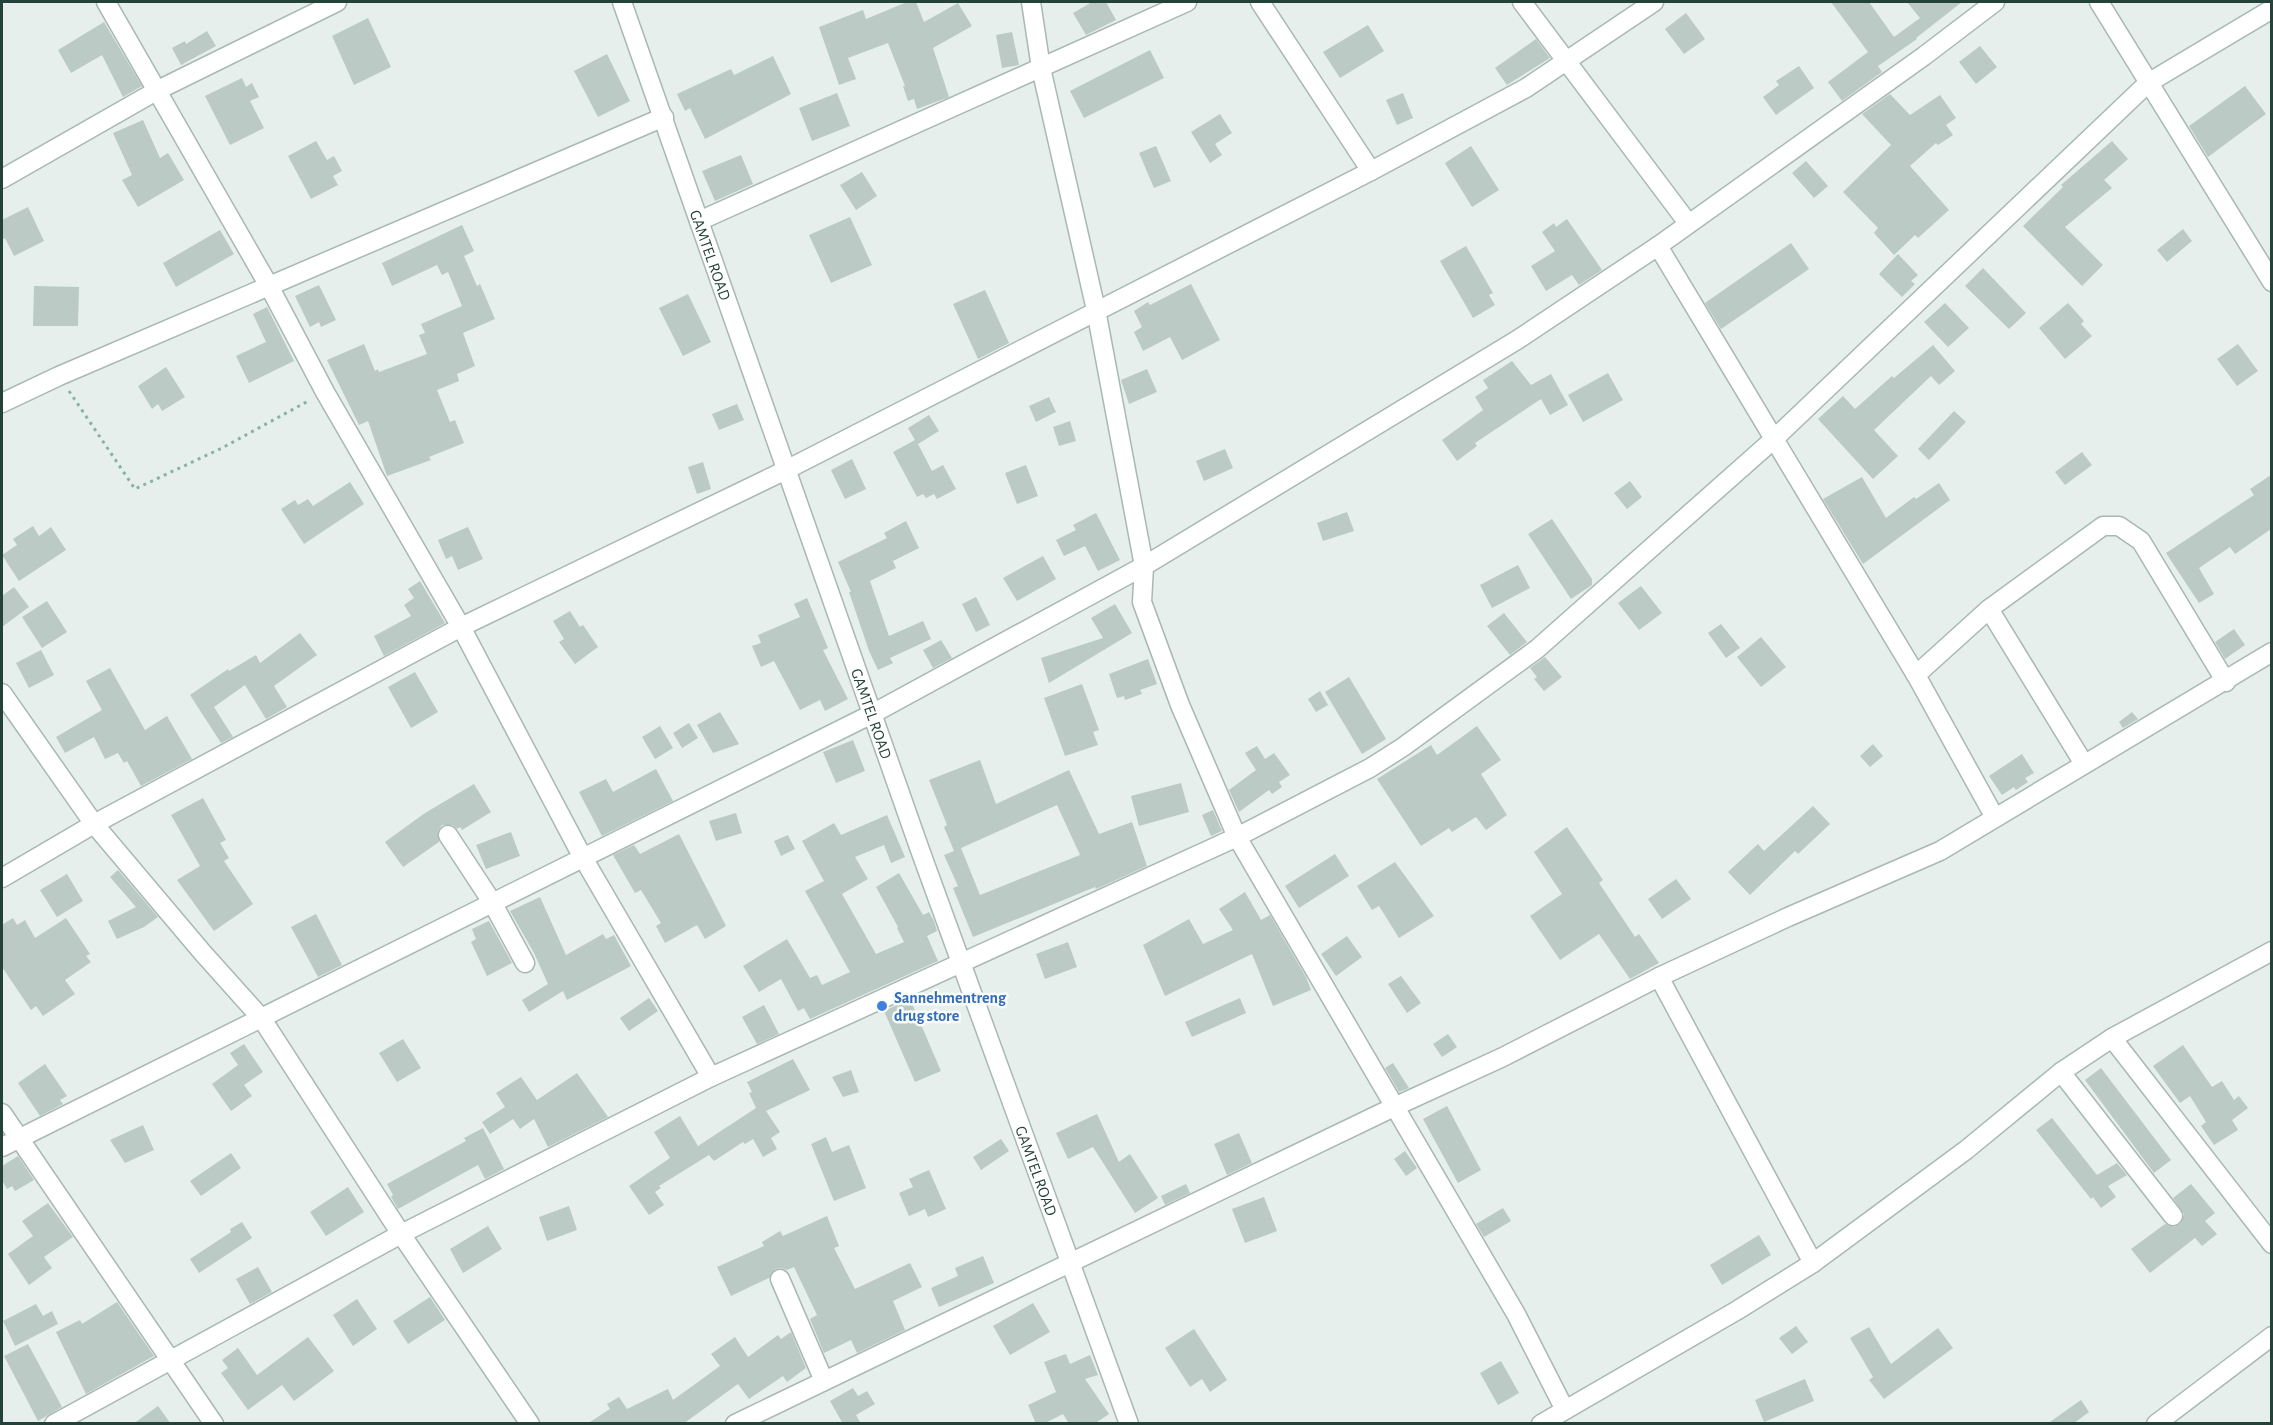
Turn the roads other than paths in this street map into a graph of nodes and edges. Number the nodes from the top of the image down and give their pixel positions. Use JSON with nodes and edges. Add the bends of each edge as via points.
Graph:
{"nodes":[{"id":1,"x":106,"y":2,"type":"edge"},
{"id":2,"x":337,"y":2,"type":"edge"},
{"id":3,"x":622,"y":2,"type":"edge"},
{"id":4,"x":1031,"y":2,"type":"edge"},
{"id":5,"x":1187,"y":2,"type":"edge"},
{"id":6,"x":1260,"y":2,"type":"edge"},
{"id":7,"x":1522,"y":2,"type":"edge"},
{"id":8,"x":1654,"y":2,"type":"edge"},
{"id":9,"x":1995,"y":2,"type":"edge"},
{"id":10,"x":2099,"y":2,"type":"edge"},
{"id":11,"x":2271,"y":9,"type":"edge"},
{"id":12,"x":1566,"y":59,"type":"junction"},
{"id":13,"x":1041,"y":68,"type":"junction"},
{"id":14,"x":2148,"y":83,"type":"junction"},
{"id":15,"x":158,"y":90,"type":"junction"},
{"id":16,"x":664,"y":117,"type":"junction"},
{"id":17,"x":1371,"y":171,"type":"junction"},
{"id":18,"x":2,"y":179,"type":"edge"},
{"id":19,"x":699,"y":221,"type":"junction"},
{"id":20,"x":1688,"y":223,"type":"junction"},
{"id":21,"x":1658,"y":246,"type":"junction"},
{"id":22,"x":2271,"y":282,"type":"edge"},
{"id":23,"x":269,"y":286,"type":"junction"},
{"id":24,"x":1096,"y":310,"type":"junction"},
{"id":25,"x":2,"y":403,"type":"edge"},
{"id":26,"x":1774,"y":439,"type":"junction"},
{"id":27,"x":786,"y":470,"type":"junction"},
{"id":28,"x":1144,"y":566,"type":"junction"},
{"id":29,"x":1989,"y":609,"type":"junction"},
{"id":30,"x":461,"y":627,"type":"junction"},
{"id":31,"x":2271,"y":652,"type":"edge"},
{"id":32,"x":1916,"y":675,"type":"junction"},
{"id":33,"x":2226,"y":682,"type":"junction"},
{"id":34,"x":2,"y":693,"type":"edge"},
{"id":35,"x":872,"y":714,"type":"junction"},
{"id":36,"x":2084,"y":764,"type":"junction"},
{"id":37,"x":1994,"y":816,"type":"junction"},
{"id":38,"x":94,"y":824,"type":"junction"},
{"id":39,"x":448,"y":835,"type":"dead end"},
{"id":40,"x":1237,"y":837,"type":"junction"},
{"id":41,"x":582,"y":856,"type":"junction"},
{"id":42,"x":2,"y":878,"type":"edge"},
{"id":43,"x":492,"y":902,"type":"junction"},
{"id":44,"x":2271,"y":951,"type":"edge"},
{"id":45,"x":962,"y":961,"type":"junction"},
{"id":46,"x":525,"y":963,"type":"dead end"},
{"id":47,"x":1659,"y":977,"type":"junction"},
{"id":48,"x":262,"y":1018,"type":"junction"},
{"id":49,"x":2112,"y":1038,"type":"junction"},
{"id":50,"x":2061,"y":1072,"type":"junction"},
{"id":51,"x":711,"y":1077,"type":"junction"},
{"id":52,"x":1394,"y":1107,"type":"junction"},
{"id":53,"x":2,"y":1113,"type":"edge"},
{"id":54,"x":10,"y":1143,"type":"edge"},
{"id":55,"x":2173,"y":1216,"type":"dead end"},
{"id":56,"x":401,"y":1234,"type":"junction"},
{"id":57,"x":2271,"y":1244,"type":"edge"},
{"id":58,"x":1070,"y":1262,"type":"junction"},
{"id":59,"x":1813,"y":1263,"type":"junction"},
{"id":60,"x":780,"y":1279,"type":"dead end"},
{"id":61,"x":2271,"y":1336,"type":"edge"},
{"id":62,"x":170,"y":1362,"type":"junction"},
{"id":63,"x":824,"y":1381,"type":"junction"},
{"id":64,"x":1565,"y":1410,"type":"junction"},
{"id":65,"x":54,"y":1424,"type":"edge"},
{"id":66,"x":214,"y":1424,"type":"edge"},
{"id":67,"x":530,"y":1424,"type":"edge"},
{"id":68,"x":735,"y":1424,"type":"edge"},
{"id":69,"x":1129,"y":1424,"type":"edge"},
{"id":70,"x":1541,"y":1424,"type":"edge"},
{"id":71,"x":2156,"y":1424,"type":"edge"}],
"edges":[{"from":1,"to":15,"type":"street"},
{"from":2,"to":15,"type":"street"},
{"from":3,"to":16,"type":"street","name":"GAMTEL ROAD"},
{"from":4,"to":13,"type":"street"},
{"from":5,"to":13,"type":"street"},
{"from":6,"to":17,"type":"street"},
{"from":7,"to":12,"type":"street"},
{"from":8,"to":12,"type":"street"},
{"from":9,"to":20,"type":"street"},
{"from":10,"to":14,"type":"street"},
{"from":11,"to":14,"type":"street"},
{"from":12,"to":17,"type":"street","via":[[1526,88]]},
{"from":12,"to":20,"type":"street"},
{"from":13,"to":19,"type":"street"},
{"from":13,"to":24,"type":"street"},
{"from":14,"to":22,"type":"street"},
{"from":14,"to":26,"type":"street"},
{"from":15,"to":18,"type":"street"},
{"from":15,"to":23,"type":"street"},
{"from":16,"to":19,"type":"street","name":"GAMTEL ROAD"},
{"from":16,"to":23,"type":"street"},
{"from":17,"to":24,"type":"street"},
{"from":19,"to":27,"type":"street","name":"GAMTEL ROAD"},
{"from":20,"to":21,"type":"street"},
{"from":21,"to":26,"type":"street"},
{"from":21,"to":28,"type":"street","via":[[1517,340]]},
{"from":23,"to":25,"type":"street"},
{"from":23,"to":30,"type":"street","via":[[325,392]]},
{"from":24,"to":27,"type":"street"},
{"from":24,"to":28,"type":"street"},
{"from":26,"to":32,"type":"street"},
{"from":26,"to":40,"type":"street","via":[[1537,649],[1394,753]]},
{"from":27,"to":30,"type":"street"},
{"from":27,"to":35,"type":"street","name":"GAMTEL ROAD"},
{"from":28,"to":35,"type":"street"},
{"from":28,"to":40,"type":"street","via":[[1142,602],[1180,705]]},
{"from":29,"to":32,"type":"street"},
{"from":29,"to":33,"type":"street","via":[[2103,526],[2119,526],[2141,542]]},
{"from":29,"to":36,"type":"street"},
{"from":30,"to":38,"type":"street"},
{"from":30,"to":41,"type":"street"},
{"from":31,"to":33,"type":"street"},
{"from":32,"to":37,"type":"street"},
{"from":33,"to":36,"type":"street"},
{"from":34,"to":38,"type":"street"},
{"from":35,"to":41,"type":"street"},
{"from":35,"to":45,"type":"street","name":"GAMTEL ROAD"},
{"from":36,"to":37,"type":"street"},
{"from":37,"to":47,"type":"street","via":[[1940,851]]},
{"from":38,"to":42,"type":"street"},
{"from":38,"to":48,"type":"street"},
{"from":39,"to":43,"type":"street"},
{"from":40,"to":45,"type":"street"},
{"from":40,"to":52,"type":"street"},
{"from":41,"to":43,"type":"street"},
{"from":41,"to":51,"type":"street"},
{"from":43,"to":46,"type":"street"},
{"from":43,"to":48,"type":"street"},
{"from":44,"to":49,"type":"street"},
{"from":45,"to":51,"type":"street"},
{"from":45,"to":58,"type":"street","name":"GAMTEL ROAD"},
{"from":47,"to":52,"type":"street","via":[[1503,1058]]},
{"from":47,"to":59,"type":"street"},
{"from":48,"to":54,"type":"street"},
{"from":48,"to":56,"type":"street"},
{"from":49,"to":50,"type":"street"},
{"from":49,"to":57,"type":"street"},
{"from":50,"to":55,"type":"street"},
{"from":50,"to":59,"type":"street","via":[[1966,1150]]},
{"from":51,"to":56,"type":"street"},
{"from":52,"to":58,"type":"street"},
{"from":52,"to":64,"type":"street","via":[[1516,1314]]},
{"from":53,"to":54,"type":"street"},
{"from":54,"to":62,"type":"street"},
{"from":56,"to":62,"type":"street"},
{"from":56,"to":67,"type":"street"},
{"from":58,"to":63,"type":"street"},
{"from":58,"to":69,"type":"street","name":"GAMTEL ROAD"},
{"from":59,"to":64,"type":"street"},
{"from":60,"to":63,"type":"street"},
{"from":61,"to":71,"type":"street"},
{"from":62,"to":65,"type":"street"},
{"from":62,"to":66,"type":"street"},
{"from":63,"to":68,"type":"street"},
{"from":64,"to":70,"type":"street"}]}
